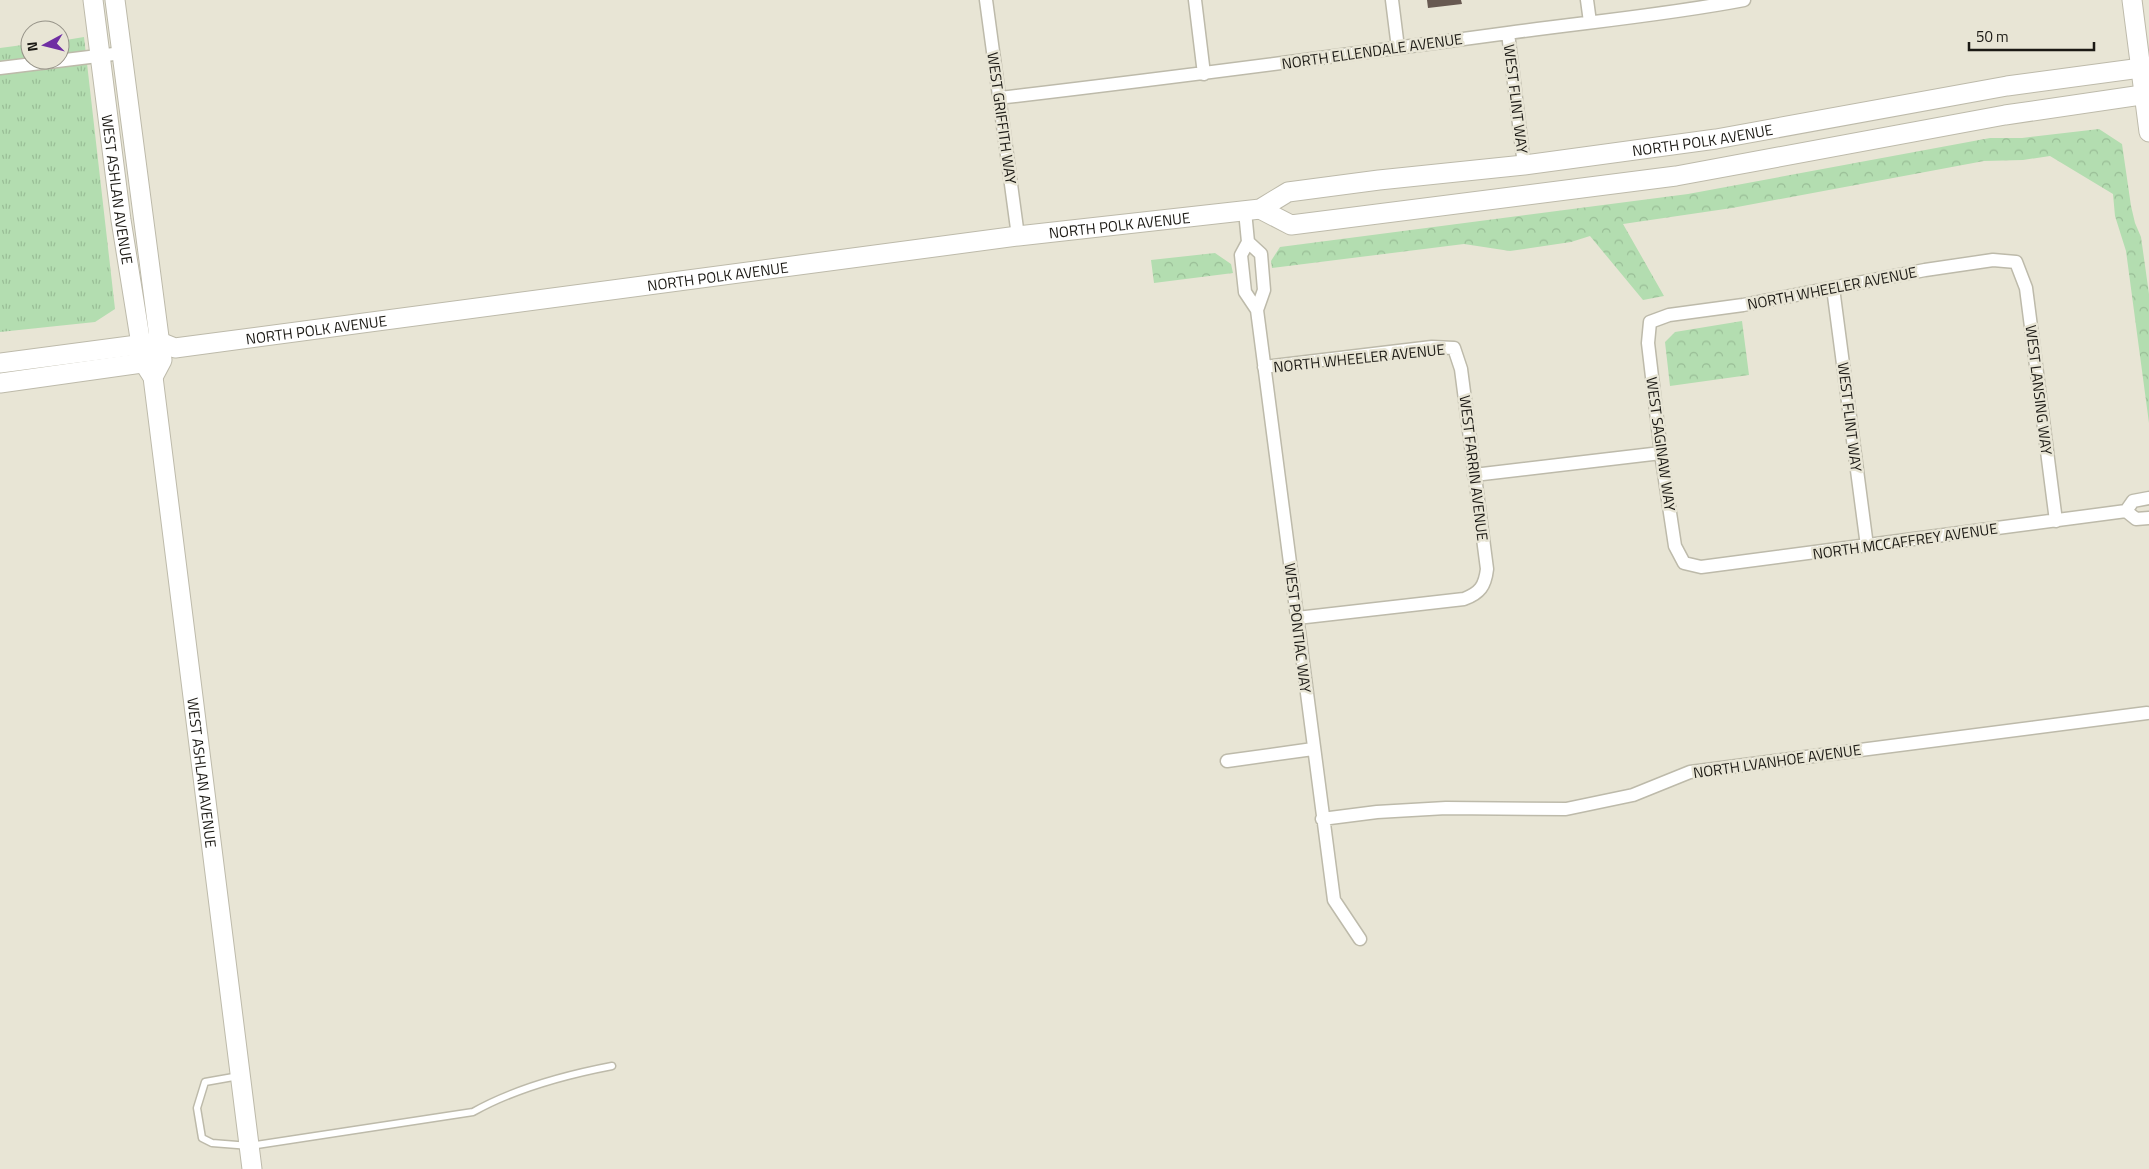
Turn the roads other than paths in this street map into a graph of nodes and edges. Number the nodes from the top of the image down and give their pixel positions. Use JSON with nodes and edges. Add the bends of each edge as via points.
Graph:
{"nodes":[{"id":1,"x":93,"y":0,"type":"edge"},
{"id":2,"x":116,"y":0,"type":"edge"},
{"id":3,"x":986,"y":0,"type":"edge"},
{"id":4,"x":1195,"y":0,"type":"edge"},
{"id":5,"x":1392,"y":0,"type":"edge"},
{"id":6,"x":1587,"y":0,"type":"edge"},
{"id":7,"x":1744,"y":0,"type":"edge"},
{"id":8,"x":2132,"y":0,"type":"edge"},
{"id":9,"x":1590,"y":22,"type":"junction"},
{"id":10,"x":1508,"y":33,"type":"junction"},
{"id":11,"x":1398,"y":48,"type":"junction"},
{"id":12,"x":122,"y":54,"type":"junction"},
{"id":13,"x":100,"y":56,"type":"junction"},
{"id":14,"x":2145,"y":67,"type":"edge"},
{"id":15,"x":0,"y":68,"type":"edge"},
{"id":16,"x":1204,"y":74,"type":"junction"},
{"id":17,"x":2147,"y":94,"type":"edge"},
{"id":18,"x":999,"y":98,"type":"junction"},
{"id":19,"x":2149,"y":132,"type":"edge"},
{"id":20,"x":1524,"y":165,"type":"junction"},
{"id":21,"x":1253,"y":210,"type":"junction"},
{"id":22,"x":1018,"y":236,"type":"junction"},
{"id":23,"x":1248,"y":242,"type":"junction"},
{"id":24,"x":2016,"y":262,"type":"joint"},
{"id":25,"x":1833,"y":288,"type":"junction"},
{"id":26,"x":1257,"y":310,"type":"junction"},
{"id":27,"x":1650,"y":322,"type":"joint"},
{"id":28,"x":1454,"y":348,"type":"joint"},
{"id":29,"x":156,"y":356,"type":"junction"},
{"id":30,"x":0,"y":363,"type":"edge"},
{"id":31,"x":1264,"y":367,"type":"junction"},
{"id":32,"x":0,"y":382,"type":"edge"},
{"id":33,"x":1661,"y":453,"type":"junction"},
{"id":34,"x":1474,"y":475,"type":"junction"},
{"id":35,"x":2149,"y":498,"type":"edge"},
{"id":36,"x":2126,"y":511,"type":"junction"},
{"id":37,"x":2149,"y":518,"type":"edge"},
{"id":38,"x":2056,"y":521,"type":"junction"},
{"id":39,"x":1867,"y":546,"type":"junction"},
{"id":40,"x":1684,"y":563,"type":"joint"},
{"id":41,"x":1297,"y":618,"type":"junction"},
{"id":42,"x":2148,"y":713,"type":"edge"},
{"id":43,"x":1313,"y":749,"type":"junction"},
{"id":44,"x":1227,"y":761,"type":"dead end"},
{"id":45,"x":1322,"y":818,"type":"junction"},
{"id":46,"x":1360,"y":939,"type":"dead end"},
{"id":47,"x":612,"y":1066,"type":"dead end"},
{"id":48,"x":241,"y":1076,"type":"junction"},
{"id":49,"x":250,"y":1146,"type":"junction"},
{"id":50,"x":252,"y":1169,"type":"edge"}],
"edges":[{"from":1,"to":13,"type":"main road","name":"WEST ASHLAN AVENUE"},
{"from":2,"to":12,"type":"main road","name":"WEST ASHLAN AVENUE"},
{"from":3,"to":18,"type":"street","name":"WEST GRIFFITH WAY"},
{"from":4,"to":16,"type":"street"},
{"from":5,"to":11,"type":"street"},
{"from":6,"to":9,"type":"street"},
{"from":7,"to":9,"type":"street","name":"NORTH ELLENDALE AVENUE"},
{"from":8,"to":14,"type":"main road"},
{"from":9,"to":10,"type":"street","name":"NORTH ELLENDALE AVENUE"},
{"from":10,"to":11,"type":"street","name":"NORTH ELLENDALE AVENUE"},
{"from":10,"to":20,"type":"street","name":"WEST FLINT WAY"},
{"from":11,"to":16,"type":"street","name":"NORTH ELLENDALE AVENUE"},
{"from":12,"to":13,"type":"street"},
{"from":12,"to":29,"type":"main road","name":"WEST ASHLAN AVENUE"},
{"from":13,"to":15,"type":"street"},
{"from":13,"to":29,"type":"main road","name":"WEST ASHLAN AVENUE","via":[[121,220]]},
{"from":14,"to":17,"type":"main road"},
{"from":14,"to":20,"type":"main road","name":"NORTH POLK AVENUE","via":[[2008,86],[1716,139]]},
{"from":16,"to":18,"type":"street","name":"NORTH ELLENDALE AVENUE"},
{"from":17,"to":19,"type":"main road"},
{"from":17,"to":21,"type":"main road","name":"NORTH POLK AVENUE","via":[[2005,115],[1657,179],[1291,225]]},
{"from":18,"to":22,"type":"street","name":"WEST GRIFFITH WAY"},
{"from":20,"to":21,"type":"main road","name":"NORTH POLK AVENUE","via":[[1288,192]]},
{"from":21,"to":22,"type":"main road","name":"NORTH POLK AVENUE"},
{"from":21,"to":23,"type":"street","name":"WEST PONTIAC WAY"},
{"from":22,"to":29,"type":"main road","name":"NORTH POLK AVENUE"},
{"from":23,"to":26,"type":"street","name":"WEST PONTIAC WAY","via":[[1241,255],[1245,292]]},
{"from":23,"to":26,"type":"street","name":"WEST PONTIAC WAY","via":[[1261,254],[1264,290]]},
{"from":24,"to":25,"type":"street","name":"NORTH WHEELER AVENUE","via":[[1993,260]]},
{"from":24,"to":38,"type":"street","name":"WEST LANSING WAY","via":[[2026,288]]},
{"from":25,"to":27,"type":"street","name":"NORTH WHEELER AVENUE"},
{"from":25,"to":39,"type":"street","name":"WEST FLINT WAY"},
{"from":26,"to":31,"type":"street","name":"WEST PONTIAC WAY"},
{"from":27,"to":33,"type":"street","name":"WEST SAGINAW WAY","via":[[1648,343]]},
{"from":28,"to":31,"type":"street","name":"NORTH WHEELER AVENUE","via":[[1432,347]]},
{"from":28,"to":34,"type":"street","name":"WEST FARRIN AVENUE","via":[[1461,369]]},
{"from":29,"to":30,"type":"main road","name":"NORTH POLK AVENUE"},
{"from":29,"to":32,"type":"main road","name":"NORTH POLK AVENUE"},
{"from":29,"to":48,"type":"main road","name":"WEST ASHLAN AVENUE"},
{"from":31,"to":41,"type":"street","name":"WEST PONTIAC WAY"},
{"from":33,"to":34,"type":"street"},
{"from":33,"to":40,"type":"street","name":"WEST SAGINAW WAY","via":[[1675,546]]},
{"from":34,"to":41,"type":"street","name":"WEST FARRIN AVENUE","via":[[1487,569],[1486,583],[1478,594],[1464,599]]},
{"from":35,"to":36,"type":"street","name":"NORTH MCCAFFREY AVENUE","via":[[2133,500]]},
{"from":36,"to":37,"type":"street","name":"NORTH MCCAFFREY AVENUE","via":[[2136,519]]},
{"from":36,"to":38,"type":"street","name":"NORTH MCCAFFREY AVENUE"},
{"from":38,"to":39,"type":"street","name":"NORTH MCCAFFREY AVENUE"},
{"from":39,"to":40,"type":"street","name":"NORTH MCCAFFREY AVENUE","via":[[1701,567]]},
{"from":41,"to":43,"type":"street","name":"WEST PONTIAC WAY"},
{"from":42,"to":45,"type":"street","name":"NORTH LVANHOE AVENUE","via":[[1690,772],[1633,795],[1566,809],[1446,808]]},
{"from":43,"to":44,"type":"street"},
{"from":43,"to":45,"type":"street","name":"WEST PONTIAC WAY"},
{"from":45,"to":46,"type":"street","name":"WEST PONTIAC WAY","via":[[1334,900]]},
{"from":47,"to":49,"type":"lane","via":[[538,1086],[473,1112]]},
{"from":48,"to":49,"type":"main road","name":"WEST ASHLAN AVENUE"},
{"from":48,"to":49,"type":"lane","via":[[205,1082],[197,1108],[204,1140]]},
{"from":49,"to":50,"type":"main road","name":"WEST ASHLAN AVENUE"}]}
